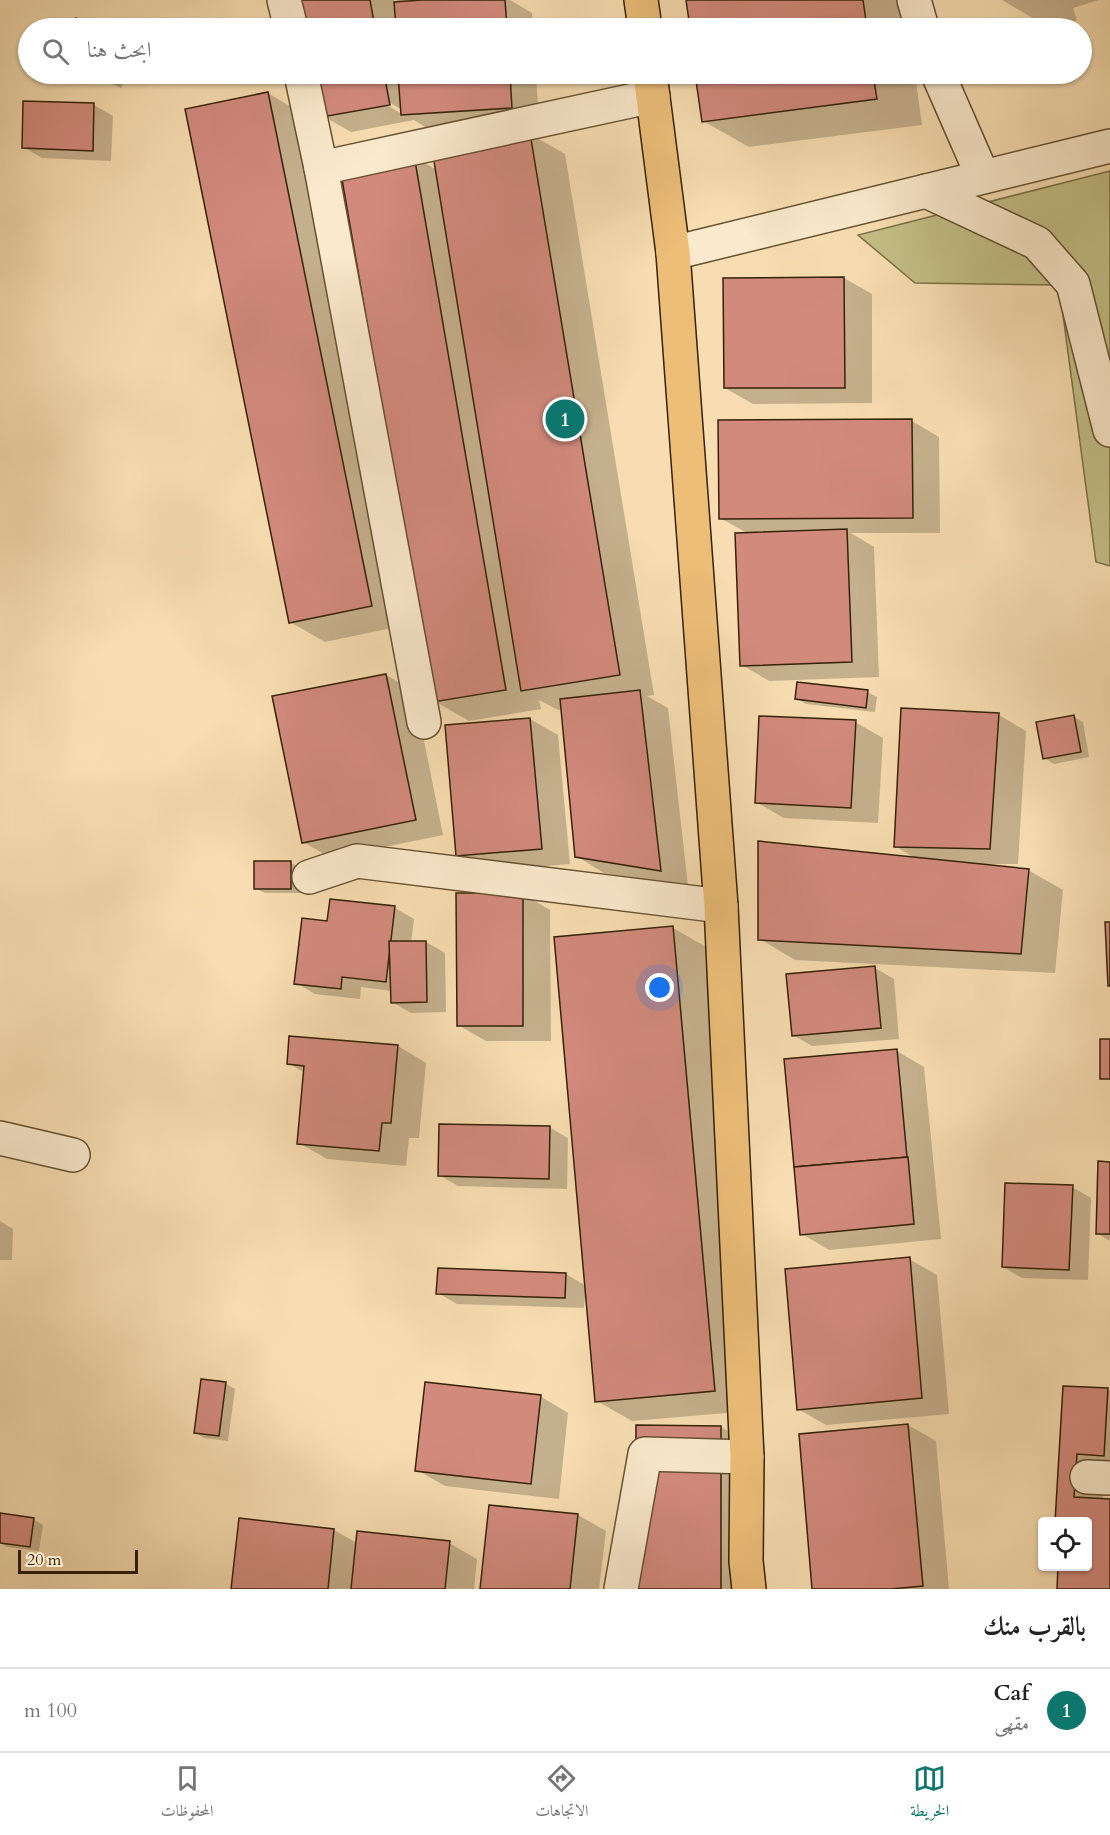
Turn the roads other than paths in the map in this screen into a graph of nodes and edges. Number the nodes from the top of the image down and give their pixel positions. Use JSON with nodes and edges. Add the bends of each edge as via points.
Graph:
{"nodes":[{"id":1,"x":284,"y":0,"type":"edge"},
{"id":2,"x":641,"y":0,"type":"edge"},
{"id":3,"x":914,"y":0,"type":"edge"},
{"id":4,"x":288,"y":18,"type":"edge"},
{"id":5,"x":644,"y":18,"type":"edge"},
{"id":6,"x":919,"y":18,"type":"edge"},
{"id":7,"x":302,"y":84,"type":"edge"},
{"id":8,"x":942,"y":84,"type":"edge"},
{"id":9,"x":652,"y":85,"type":"edge"},
{"id":10,"x":1110,"y":146,"type":"edge"},
{"id":11,"x":321,"y":168,"type":"junction"},
{"id":12,"x":983,"y":177,"type":"junction"},
{"id":13,"x":926,"y":191,"type":"junction"},
{"id":14,"x":673,"y":254,"type":"junction"},
{"id":15,"x":1110,"y":430,"type":"edge"},
{"id":16,"x":424,"y":722,"type":"dead end"},
{"id":17,"x":309,"y":877,"type":"dead end"},
{"id":18,"x":721,"y":906,"type":"junction"},
{"id":19,"x":0,"y":1138,"type":"edge"},
{"id":20,"x":73,"y":1155,"type":"dead end"},
{"id":21,"x":747,"y":1457,"type":"junction"},
{"id":22,"x":621,"y":1589,"type":"edge"},
{"id":23,"x":749,"y":1589,"type":"edge"}],
"edges":[{"from":1,"to":4,"type":"street"},
{"from":2,"to":5,"type":"main road"},
{"from":3,"to":6,"type":"street"},
{"from":7,"to":11,"type":"street"},
{"from":8,"to":12,"type":"street"},
{"from":9,"to":11,"type":"street"},
{"from":9,"to":14,"type":"main road"},
{"from":10,"to":12,"type":"street"},
{"from":11,"to":16,"type":"street"},
{"from":12,"to":13,"type":"street"},
{"from":13,"to":14,"type":"street"},
{"from":13,"to":15,"type":"street","via":[[1037,243],[1073,284]]},
{"from":14,"to":18,"type":"main road"},
{"from":17,"to":18,"type":"street","via":[[357,861]]},
{"from":18,"to":21,"type":"main road"},
{"from":19,"to":20,"type":"street"},
{"from":21,"to":22,"type":"street","via":[[645,1455]]},
{"from":21,"to":23,"type":"main road"}]}
